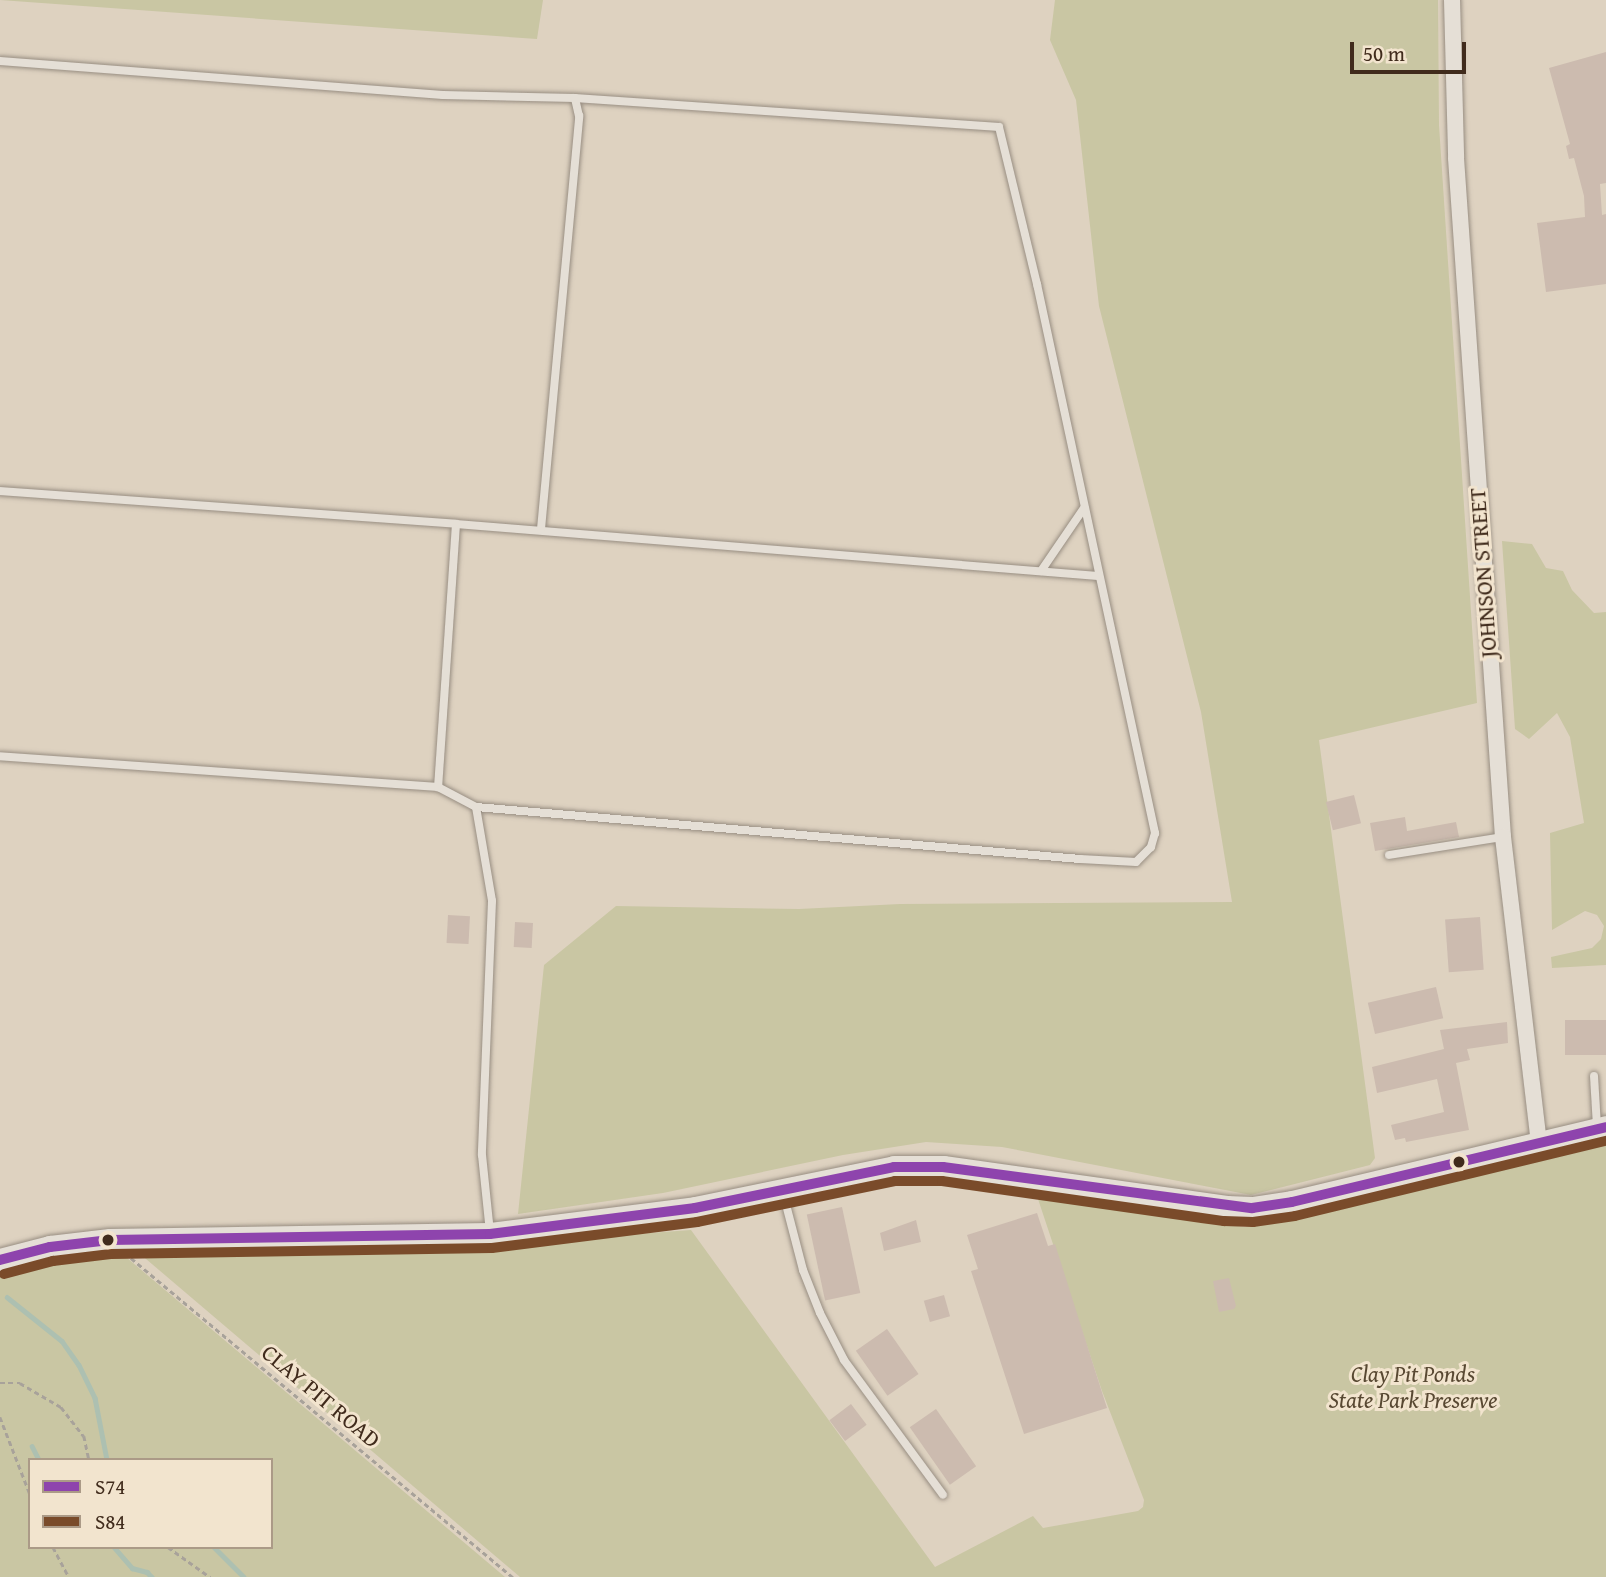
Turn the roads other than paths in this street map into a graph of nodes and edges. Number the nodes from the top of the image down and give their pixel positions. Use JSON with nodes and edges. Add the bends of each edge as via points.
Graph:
{"nodes":[{"id":1,"x":1452,"y":0,"type":"edge"},
{"id":2,"x":0,"y":61,"type":"edge"},
{"id":3,"x":575,"y":98,"type":"junction"},
{"id":4,"x":0,"y":491,"type":"edge"},
{"id":5,"x":1084,"y":508,"type":"junction"},
{"id":6,"x":456,"y":524,"type":"junction"},
{"id":7,"x":541,"y":529,"type":"junction"},
{"id":8,"x":1041,"y":571,"type":"junction"},
{"id":9,"x":1098,"y":576,"type":"junction"},
{"id":10,"x":0,"y":756,"type":"edge"},
{"id":11,"x":439,"y":787,"type":"junction"},
{"id":12,"x":476,"y":807,"type":"junction"},
{"id":13,"x":1503,"y":837,"type":"junction"},
{"id":14,"x":1389,"y":855,"type":"dead end"},
{"id":15,"x":1594,"y":1076,"type":"dead end"},
{"id":16,"x":1602,"y":1128,"type":"edge"},
{"id":17,"x":1539,"y":1144,"type":"junction"},
{"id":18,"x":782,"y":1190,"type":"junction"},
{"id":19,"x":490,"y":1234,"type":"junction"},
{"id":20,"x":0,"y":1260,"type":"edge"},
{"id":21,"x":943,"y":1495,"type":"dead end"}],
"edges":[{"from":1,"to":13,"type":"street","name":"JOHNSON STREET","via":[[1456,158]]},
{"from":2,"to":3,"type":"lane","via":[[443,95]]},
{"from":3,"to":5,"type":"lane","via":[[999,127]]},
{"from":3,"to":7,"type":"lane","via":[[579,116]]},
{"from":4,"to":6,"type":"lane"},
{"from":5,"to":8,"type":"lane"},
{"from":5,"to":9,"type":"lane"},
{"from":6,"to":7,"type":"lane"},
{"from":6,"to":11,"type":"lane"},
{"from":7,"to":8,"type":"lane"},
{"from":8,"to":9,"type":"lane"},
{"from":9,"to":12,"type":"lane","via":[[1155,833],[1152,847],[1136,863]]},
{"from":10,"to":11,"type":"lane"},
{"from":11,"to":12,"type":"lane"},
{"from":12,"to":19,"type":"lane","via":[[492,901],[482,1155]]},
{"from":13,"to":14,"type":"lane"},
{"from":13,"to":17,"type":"street","name":"JOHNSON STREET"},
{"from":15,"to":16,"type":"lane"},
{"from":16,"to":17,"type":"street"},
{"from":17,"to":18,"type":"street","via":[[1252,1208],[943,1167],[894,1167]]},
{"from":18,"to":19,"type":"street","via":[[695,1208]]},
{"from":18,"to":21,"type":"lane","via":[[803,1270],[838,1348]]},
{"from":19,"to":20,"type":"street","via":[[110,1240],[50,1247]]}]}
